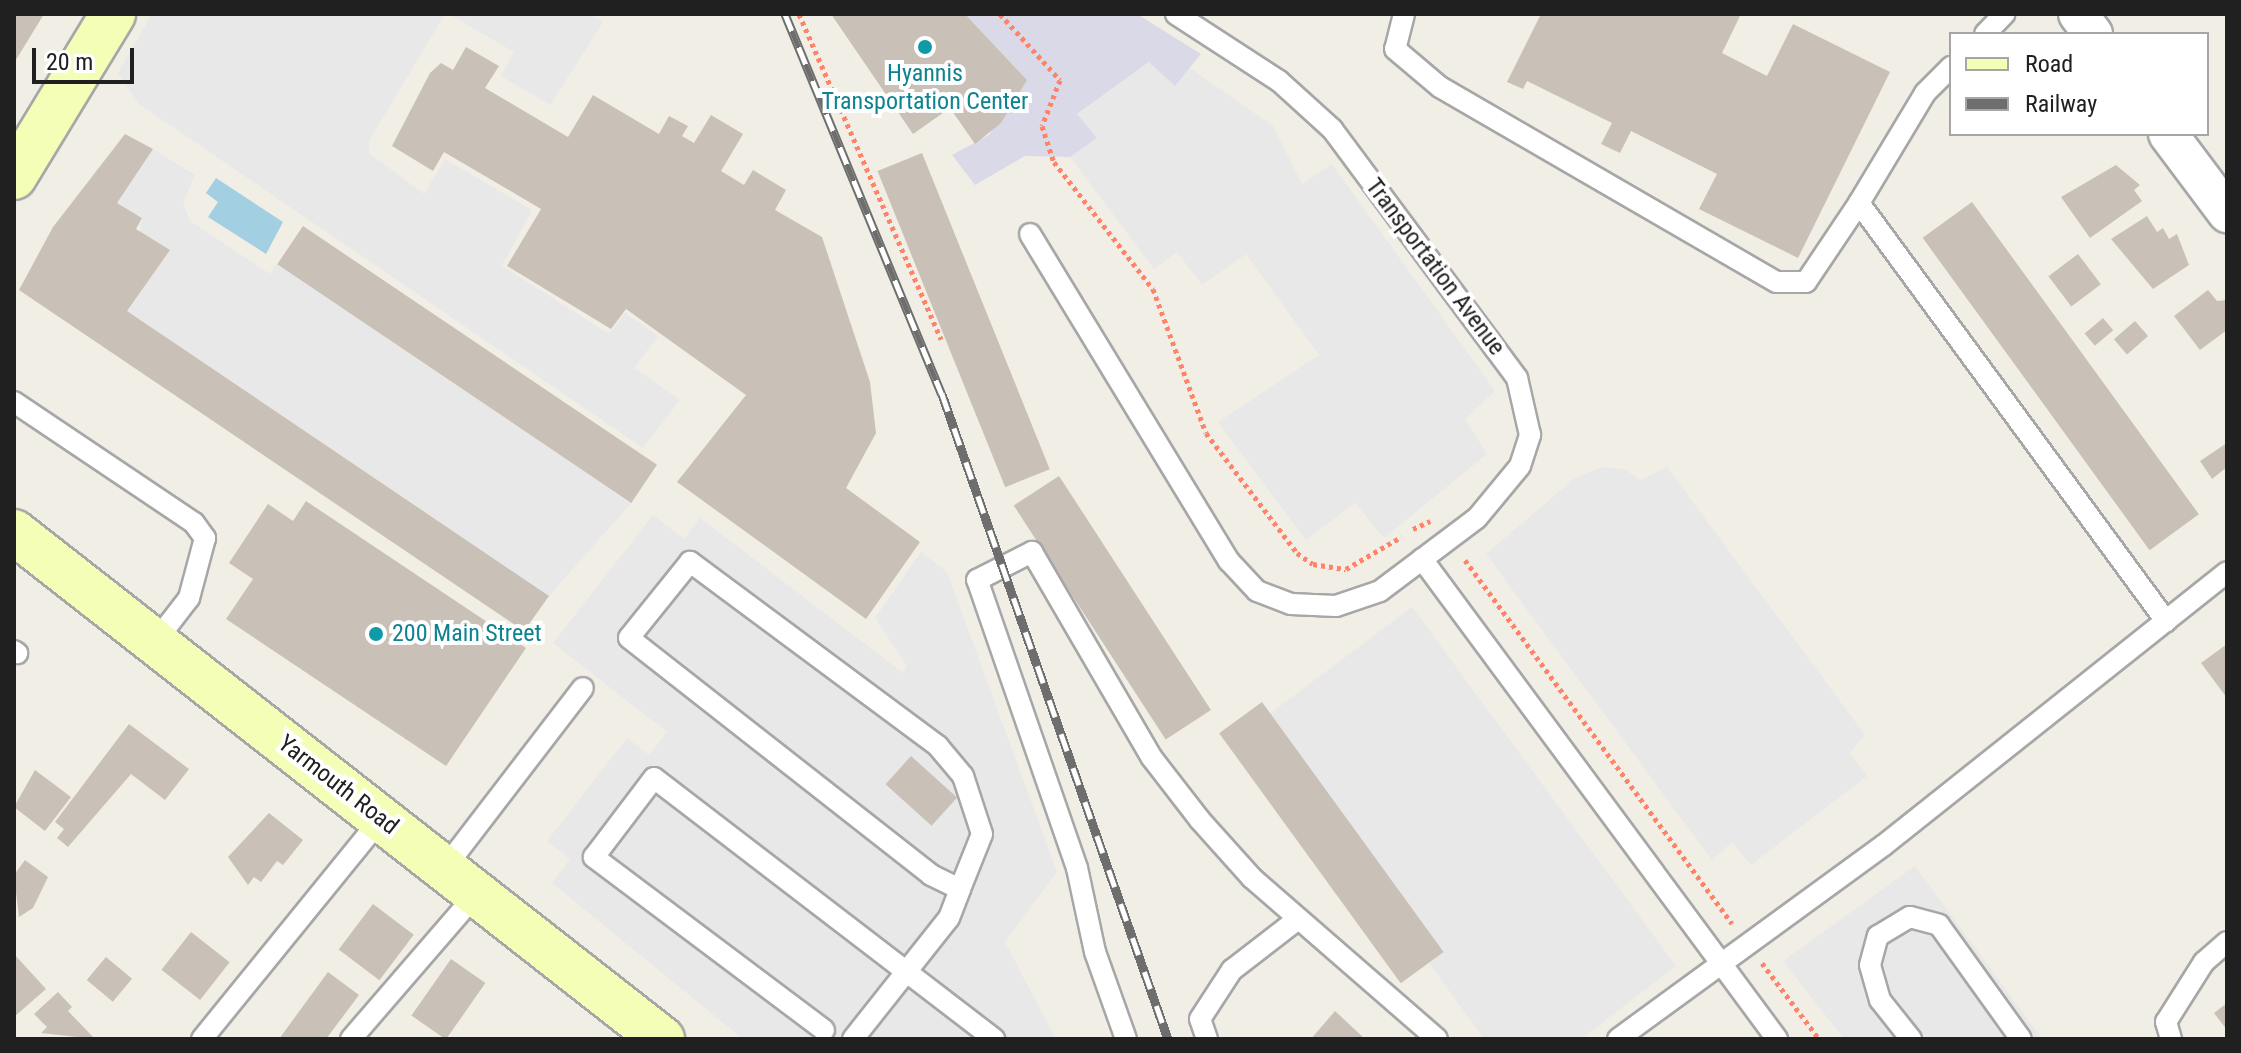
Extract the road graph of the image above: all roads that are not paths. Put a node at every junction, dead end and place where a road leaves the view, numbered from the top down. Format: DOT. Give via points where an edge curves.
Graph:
graph roads {
  1 [pos="113,14"];
  2 [pos="1176,14"];
  3 [pos="1404,14"];
  4 [pos="2004,14"];
  5 [pos="2078,14"];
  6 [pos="1987,32"];
  7 [pos="2092,32"];
  8 [pos="1949,69"];
  9 [pos="2169,136"];
  10 [pos="14,177"];
  11 [pos="1859,203"];
  12 [pos="2227,213"];
  13 [pos="1030,234"];
  14 [pos="14,402"];
  15 [pos="14,532"];
  16 [pos="1422,559"];
  17 [pos="2227,572"];
  18 [pos="2166,621"];
  19 [pos="155,642"];
  20 [pos="583,688"];
  21 [pos="381,819"];
  22 [pos="460,881"];
  23 [pos="960,889"];
  24 [pos="1298,919"];
  25 [pos="2227,942"];
  26 [pos="1721,963"];
  27 [pos="907,971"];
  28 [pos="824,1030"];
  29 [pos="1767,1036"];
  30 [pos="202,1039"];
  31 [pos="351,1039"];
  32 [pos="662,1039"];
  33 [pos="853,1039"];
  34 [pos="994,1039"];
  35 [pos="1126,1039"];
  36 [pos="1207,1039"];
  37 [pos="1437,1039"];
  38 [pos="1618,1039"];
  39 [pos="1911,1039"];
  40 [pos="2021,1039"];
  41 [pos="2171,1039"];
  1 -- 10 [label="main road"];
  2 -- 16 [label="lane, Transportation Avenue" via="1279,81 1332,129 1517,378 1530,435 1520,466 1477,518"];
  3 -- 11 [label="lane" via="1395,49 1440,87 1777,282 1806,282"];
  4 -- 6 [label="lane"];
  5 -- 7 [label="street"];
  8 -- 11 [label="lane" via="1925,93"];
  9 -- 12 [label="street"];
  11 -- 18 [label="lane"];
  13 -- 16 [label="lane, Transportation Avenue" via="1229,561 1257,591 1291,604 1336,606 1380,591"];
  14 -- 19 [label="lane" via="194,523 205,538 189,598"];
  15 -- 19 [label="main road, Yarmouth Road"];
  16 -- 26 [label="lane"];
  17 -- 18 [label="lane"];
  18 -- 26 [label="lane" via="1884,845"];
  19 -- 21 [label="main road, Yarmouth Road"];
  20 -- 22 [label="lane"];
  21 -- 22 [label="main road, Yarmouth Road"];
  21 -- 30 [label="lane"];
  22 -- 31 [label="lane"];
  22 -- 32 [label="main road, Yarmouth Road"];
  23 -- 23 [label="lane" via="931,875 629,638 690,562 938,746 963,776 982,834"];
  23 -- 27 [label="lane" via="949,918"];
  24 -- 35 [label="lane" via="1242,866 1152,758 1032,552 977,580 1077,868 1095,952"];
  24 -- 36 [label="lane" via="1232,970 1200,1019"];
  24 -- 37 [label="lane"];
  25 -- 41 [label="lane" via="2204,962 2166,1022"];
  26 -- 29 [label="lane"];
  26 -- 38 [label="lane"];
  27 -- 28 [label="lane" via="654,778 594,857"];
  27 -- 33 [label="lane"];
  27 -- 34 [label="lane"];
  39 -- 40 [label="lane" via="1880,1000 1870,965 1878,936 1910,917 1939,925"];
}
